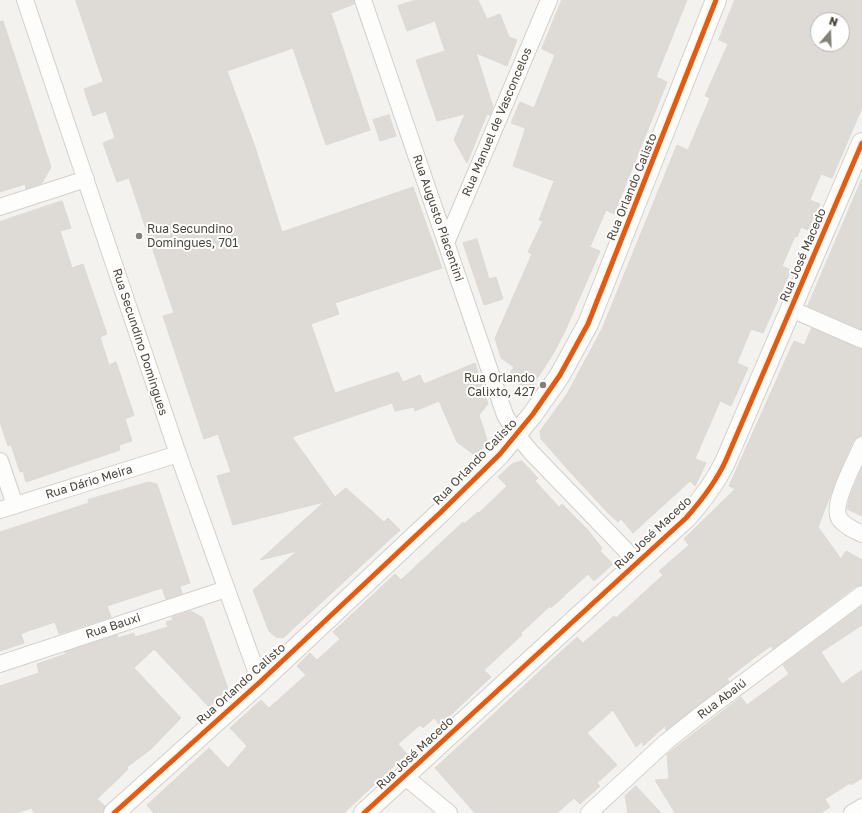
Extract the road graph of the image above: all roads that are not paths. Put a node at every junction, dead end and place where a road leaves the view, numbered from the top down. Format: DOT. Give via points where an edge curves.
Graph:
graph roads {
  1 [pos="25,0"];
  2 [pos="363,0"];
  3 [pos="549,0"];
  4 [pos="716,0"];
  5 [pos="862,143"];
  6 [pos="86,179"];
  7 [pos="0,207"];
  8 [pos="446,243"];
  9 [pos="791,309"];
  10 [pos="862,340"];
  11 [pos="517,435"];
  12 [pos="862,445"];
  13 [pos="178,454"];
  14 [pos="0,461"];
  15 [pos="7,507"];
  16 [pos="862,534"];
  17 [pos="637,562"];
  18 [pos="226,589"];
  19 [pos="862,594"];
  20 [pos="0,664"];
  21 [pos="260,682"];
  22 [pos="404,776"];
  23 [pos="862,807"];
  24 [pos="114,813"];
  25 [pos="364,813"];
  26 [pos="449,813"];
  27 [pos="589,813"];
  28 [pos="852,813"];
  1 -- 6 [label="street, Rua Secundino Domingues"];
  2 -- 8 [label="street, Rua Augusto Piacentini"];
  3 -- 8 [label="street, Rua Manuel de Vasconcelos"];
  4 -- 11 [label="street, Rua Orlando Calisto" via="588,324 560,375"];
  5 -- 9 [label="street, Rua José Macedo"];
  6 -- 7 [label="street"];
  6 -- 13 [label="street, Rua Secundino Domingues"];
  8 -- 11 [label="street, Rua Augusto Piacentini" via="505,415"];
  9 -- 10 [label="street"];
  9 -- 17 [label="street, Rua José Macedo" via="717,479 686,518"];
  11 -- 17 [label="street, Rua Augusto Piacentini"];
  11 -- 21 [label="street, Rua Orlando Calisto" via="441,512"];
  12 -- 16 [label="street" via="837,508 838,516 844,524"];
  13 -- 15 [label="street, Rua Dário Meira"];
  13 -- 18 [label="street, Rua Secundino Domingues"];
  14 -- 15 [label="street"];
  17 -- 22 [label="street, Rua José Macedo"];
  18 -- 20 [label="street, Rua Bauxi"];
  18 -- 21 [label="street, Rua Secundino Domingues"];
  19 -- 27 [label="street, Rua Abaiú" via="666,742"];
  21 -- 24 [label="street, Rua Orlando Calisto"];
  22 -- 25 [label="street, Rua José Macedo"];
  22 -- 26 [label="street"];
  23 -- 28 [label="street"];
}
